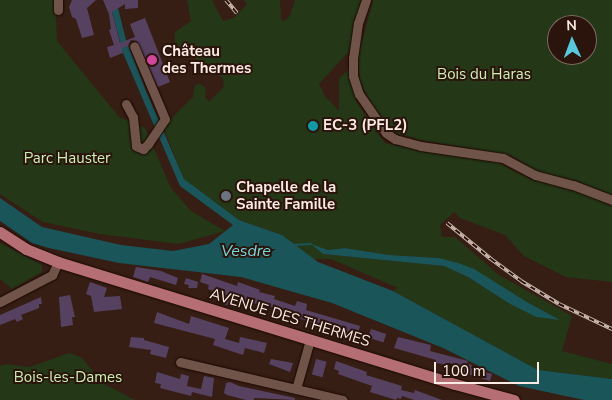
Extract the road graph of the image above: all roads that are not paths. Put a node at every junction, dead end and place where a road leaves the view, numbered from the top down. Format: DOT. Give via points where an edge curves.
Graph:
graph roads {
  1 [pos="58,0"];
  2 [pos="366,0"];
  3 [pos="58,10"];
  4 [pos="134,46"];
  5 [pos="126,104"];
  6 [pos="612,200"];
  7 [pos="0,232"];
  8 [pos="58,262"];
  9 [pos="0,302"];
  10 [pos="310,340"];
  11 [pos="180,362"];
  12 [pos="296,389"];
  13 [pos="343,400"];
  14 [pos="514,400"];
  1 -- 3 [label="street"];
  2 -- 6 [label="street" via="358,23 353,76 358,94 386,133 421,146 503,158 535,176 573,185"];
  4 -- 5 [label="street" via="165,120 143,149 136,146 133,118"];
  7 -- 8 [label="main road, AVENUE DES THERMES" via="26,249"];
  8 -- 9 [label="street" via="52,275"];
  8 -- 10 [label="main road, AVENUE DES THERMES"];
  10 -- 12 [label="street"];
  10 -- 14 [label="main road, AVENUE DES THERMES"];
  11 -- 12 [label="street"];
  12 -- 13 [label="street"];
}
